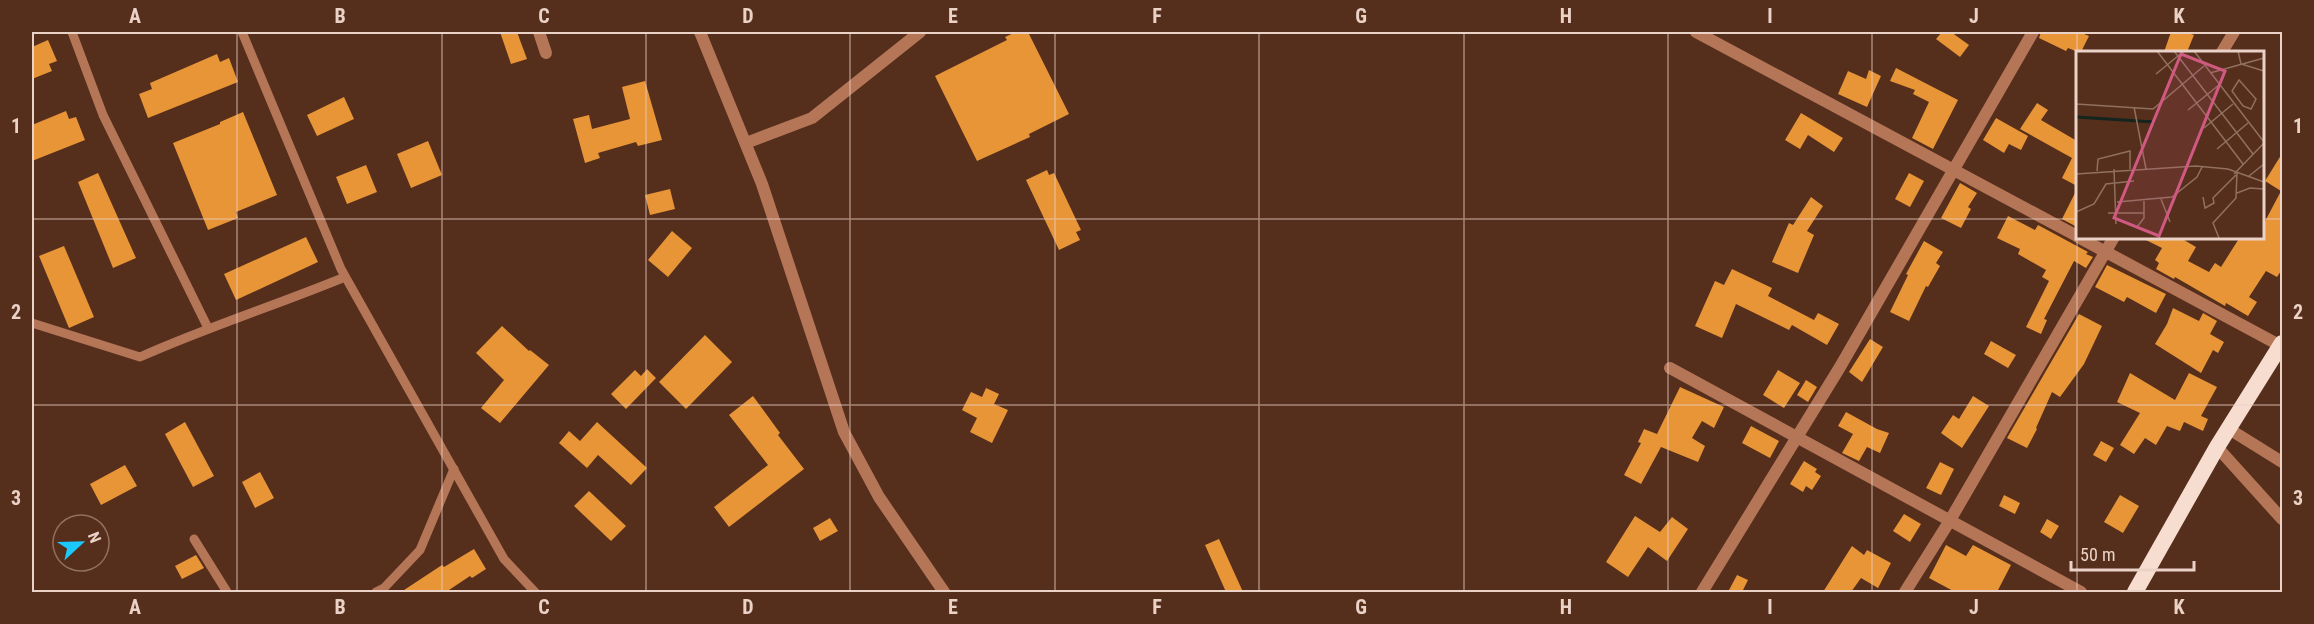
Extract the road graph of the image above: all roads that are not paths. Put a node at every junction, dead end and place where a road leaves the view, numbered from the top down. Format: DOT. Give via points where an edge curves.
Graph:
graph roads {
  1 [pos="72,32"];
  2 [pos="242,32"];
  3 [pos="539,32"];
  4 [pos="700,32"];
  5 [pos="920,32"];
  6 [pos="1696,32"];
  7 [pos="2033,32"];
  8 [pos="2234,32"];
  9 [pos="2223,51"];
  10 [pos="546,53"];
  11 [pos="746,143"];
  12 [pos="1953,170"];
  13 [pos="2076,236"];
  14 [pos="2080,238"];
  15 [pos="2113,238"];
  16 [pos="2106,252"];
  17 [pos="345,277"];
  18 [pos="32,322"];
  19 [pos="208,328"];
  20 [pos="2282,345"];
  21 [pos="1670,368"];
  22 [pos="2229,429"];
  23 [pos="1796,438"];
  24 [pos="2217,447"];
  25 [pos="2283,462"];
  26 [pos="454,469"];
  27 [pos="2283,519"];
  28 [pos="1949,522"];
  29 [pos="194,539"];
  30 [pos="227,592"];
  31 [pos="376,592"];
  32 [pos="535,592"];
  33 [pos="944,592"];
  34 [pos="1702,592"];
  35 [pos="1905,592"];
  36 [pos="2081,592"];
  37 [pos="2135,592"];
  1 -- 19 [label="lane" via="103,115"];
  2 -- 17 [label="lane"];
  3 -- 10 [label="street"];
  4 -- 11 [label="street"];
  5 -- 11 [label="street" via="812,118"];
  6 -- 12 [label="street"];
  7 -- 12 [label="street"];
  8 -- 9 [label="street"];
  11 -- 33 [label="street" via="844,432 879,497"];
  12 -- 13 [label="street"];
  12 -- 23 [label="street"];
  14 -- 16 [label="street"];
  15 -- 16 [label="street"];
  16 -- 20 [label="street"];
  16 -- 28 [label="street"];
  17 -- 19 [label="lane"];
  17 -- 26 [label="lane"];
  18 -- 19 [label="lane" via="140,357"];
  20 -- 22 [label="highway"];
  21 -- 23 [label="street"];
  22 -- 24 [label="highway"];
  22 -- 25 [label="street"];
  23 -- 28 [label="street"];
  23 -- 34 [label="street"];
  24 -- 27 [label="street"];
  24 -- 37 [label="highway"];
  26 -- 31 [label="lane" via="420,550"];
  26 -- 32 [label="lane" via="504,559"];
  28 -- 35 [label="street"];
  28 -- 36 [label="street"];
  29 -- 30 [label="lane"];
}
